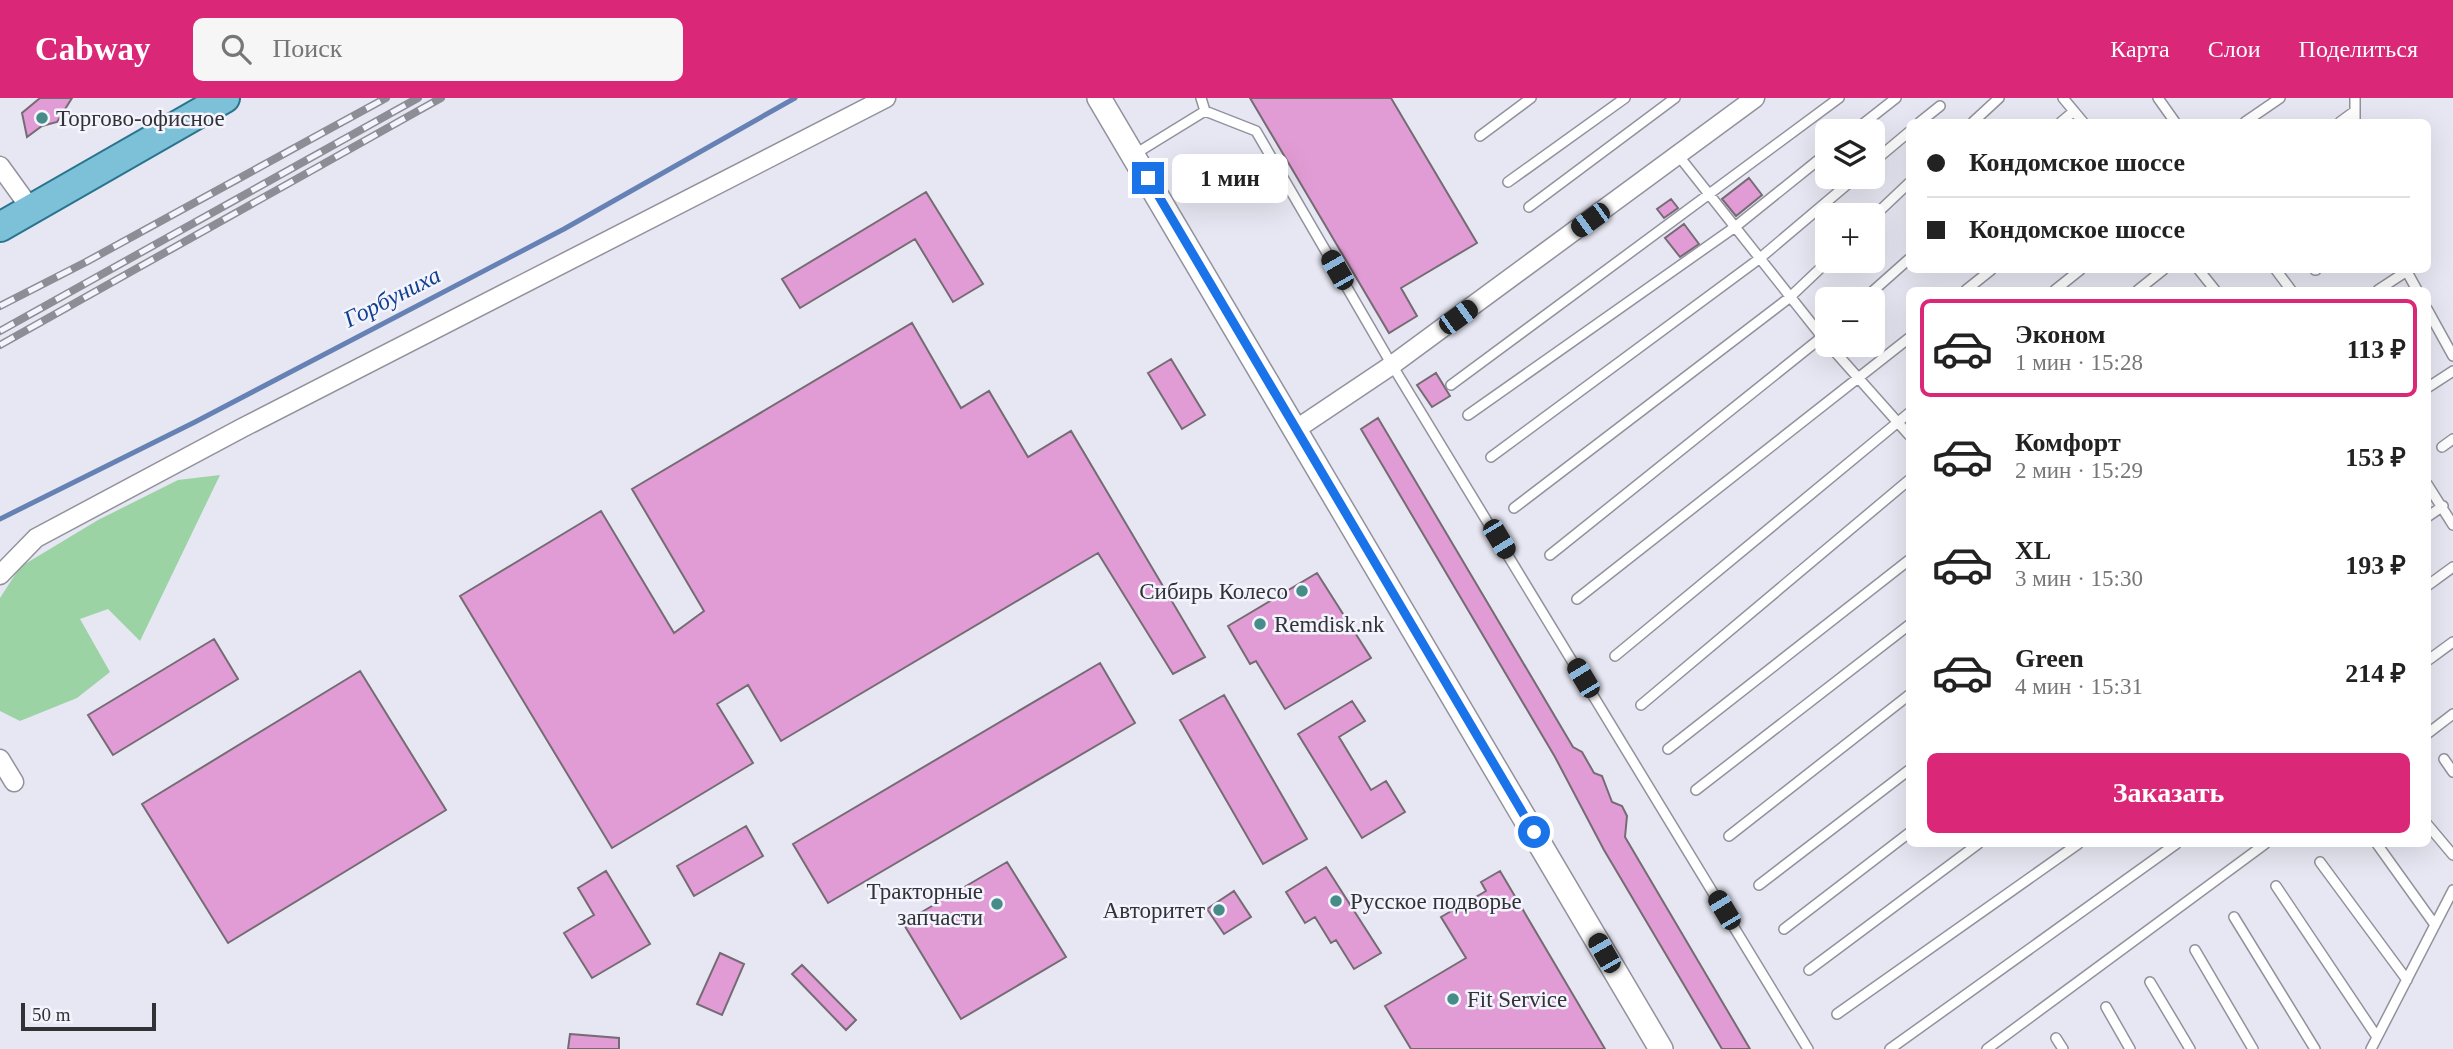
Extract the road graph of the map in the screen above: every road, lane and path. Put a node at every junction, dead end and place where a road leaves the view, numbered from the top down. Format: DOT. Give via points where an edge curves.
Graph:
graph roads {
  1 [pos="225,98"];
  2 [pos="886,98"];
  3 [pos="1100,98"];
  4 [pos="1201,98"];
  5 [pos="1531,98"];
  6 [pos="1625,98"];
  7 [pos="1675,98"];
  8 [pos="1755,98"];
  9 [pos="1839,98"];
  10 [pos="1896,98"];
  11 [pos="1999,98"];
  12 [pos="2063,98"];
  13 [pos="2158,98"];
  14 [pos="2280,98"];
  15 [pos="2355,98"];
  16 [pos="1940,106"];
  17 [pos="1205,111"];
  18 [pos="2355,111"];
  19 [pos="2073,112"];
  20 [pos="1869,119"];
  21 [pos="1924,119"];
  22 [pos="1976,119"];
  23 [pos="2065,119"];
  24 [pos="2080,119"];
  25 [pos="2173,119"];
  26 [pos="2249,119"];
  27 [pos="2344,119"];
  28 [pos="2356,119"];
  29 [pos="1906,135"];
  30 [pos="1480,136"];
  31 [pos="1885,152"];
  32 [pos="1135,154"];
  33 [pos="1678,155"];
  34 [pos="1815,163"];
  35 [pos="0,166"];
  36 [pos="1508,182"];
  37 [pos="1906,186"];
  38 [pos="1842,189"];
  39 [pos="1711,196"];
  40 [pos="1885,206"];
  41 [pos="1529,207"];
  42 [pos="31,209"];
  43 [pos="0,227"];
  44 [pos="1735,227"];
  45 [pos="1759,259"];
  46 [pos="1906,262"];
  47 [pos="1815,273"];
  48 [pos="1988,273"];
  49 [pos="2076,273"];
  50 [pos="2159,273"];
  51 [pos="2202,273"];
  52 [pos="2402,273"];
  53 [pos="1878,287"];
  54 [pos="1970,287"];
  55 [pos="2059,287"];
  56 [pos="2142,287"];
  57 [pos="2213,287"];
  58 [pos="2382,287"];
  59 [pos="1789,298"];
  60 [pos="2431,323"];
  61 [pos="1815,327"];
  62 [pos="1906,341"];
  63 [pos="1815,348"];
  64 [pos="2453,356"];
  65 [pos="1841,357"];
  66 [pos="1392,365"];
  67 [pos="2453,371"];
  68 [pos="1860,379"];
  69 [pos="1451,385"];
  70 [pos="2431,385"];
  71 [pos="1468,415"];
  72 [pos="1906,415"];
  73 [pos="1898,422"];
  74 [pos="1295,430"];
  75 [pos="1906,431"];
  76 [pos="2453,439"];
  77 [pos="2442,447"];
  78 [pos="1491,457"];
  79 [pos="1906,483"];
  80 [pos="2431,490"];
  81 [pos="2443,506"];
  82 [pos="1514,508"];
  83 [pos="2431,514"];
  84 [pos="2453,525"];
  85 [pos="1550,555"];
  86 [pos="1906,562"];
  87 [pos="2453,567"];
  88 [pos="0,575"];
  89 [pos="2431,583"];
  90 [pos="1577,599"];
  91 [pos="1906,627"];
  92 [pos="2453,642"];
  93 [pos="1615,656"];
  94 [pos="2431,658"];
  95 [pos="1906,697"];
  96 [pos="1641,705"];
  97 [pos="2453,714"];
  98 [pos="2431,731"];
  99 [pos="1668,749"];
  100 [pos="0,759"];
  101 [pos="2444,759"];
  102 [pos="1906,772"];
  103 [pos="2453,772"];
  104 [pos="14,782"];
  105 [pos="1696,790"];
  106 [pos="2431,829"];
  107 [pos="1906,835"];
  108 [pos="1729,836"];
  109 [pos="1974,847"];
  110 [pos="2074,847"];
  111 [pos="2172,847"];
  112 [pos="2261,847"];
  113 [pos="2379,847"];
  114 [pos="2453,855"];
  115 [pos="2320,862"];
  116 [pos="1759,885"];
  117 [pos="2276,886"];
  118 [pos="2453,890"];
  119 [pos="2234,917"];
  120 [pos="2435,925"];
  121 [pos="1784,929"];
  122 [pos="2195,950"];
  123 [pos="1809,970"];
  124 [pos="2407,980"];
  125 [pos="2150,982"];
  126 [pos="2106,1007"];
  127 [pos="1837,1014"];
  128 [pos="2377,1037"];
  129 [pos="2056,1038"];
  130 [pos="1661,1049"];
  131 [pos="1808,1049"];
  132 [pos="1890,1049"];
  133 [pos="1987,1049"];
  134 [pos="2063,1049"];
  135 [pos="2130,1049"];
  136 [pos="2190,1049"];
  137 [pos="2253,1049"];
  138 [pos="2315,1049"];
  139 [pos="2371,1049"];
  1 -- 42 [label="main road"];
  2 -- 88 [label="street" via="36,538"];
  3 -- 32 [label="street"];
  4 -- 17 [label="lane"];
  5 -- 30 [label="lane"];
  6 -- 36 [label="lane"];
  7 -- 41 [label="lane"];
  8 -- 33 [label="street"];
  9 -- 39 [label="lane"];
  10 -- 20 [label="lane"];
  11 -- 22 [label="lane"];
  12 -- 19 [label="lane"];
  13 -- 25 [label="lane"];
  14 -- 26 [label="lane"];
  15 -- 18 [label="lane"];
  16 -- 21 [label="lane"];
  17 -- 32 [label="lane"];
  17 -- 66 [label="lane" via="1256,131"];
  18 -- 27 [label="lane"];
  18 -- 28 [label="lane"];
  19 -- 23 [label="lane"];
  19 -- 24 [label="lane"];
  29 -- 31 [label="lane"];
  32 -- 74 [label="street"];
  33 -- 39 [label="lane"];
  33 -- 66 [label="street"];
  34 -- 44 [label="lane"];
  35 -- 42 [label="street"];
  37 -- 40 [label="lane"];
  38 -- 45 [label="lane"];
  39 -- 44 [label="lane"];
  39 -- 69 [label="lane"];
  42 -- 43 [label="main road"];
  44 -- 45 [label="lane"];
  44 -- 71 [label="lane"];
  45 -- 59 [label="lane"];
  45 -- 78 [label="lane"];
  46 -- 53 [label="lane"];
  47 -- 59 [label="lane"];
  48 -- 54 [label="lane"];
  49 -- 55 [label="lane"];
  50 -- 56 [label="lane"];
  51 -- 57 [label="lane"];
  52 -- 58 [label="lane"];
  59 -- 61 [label="lane"];
  59 -- 82 [label="lane"];
  60 -- 64 [label="lane"];
  62 -- 68 [label="lane"];
  63 -- 85 [label="lane"];
  65 -- 68 [label="lane"];
  66 -- 74 [label="street"];
  66 -- 131 [label="lane"];
  67 -- 70 [label="lane"];
  68 -- 73 [label="lane"];
  68 -- 90 [label="lane"];
  72 -- 73 [label="lane"];
  73 -- 75 [label="lane"];
  73 -- 93 [label="lane"];
  74 -- 130 [label="street"];
  76 -- 77 [label="lane"];
  79 -- 96 [label="lane"];
  80 -- 81 [label="lane"];
  81 -- 83 [label="lane"];
  81 -- 84 [label="lane"];
  86 -- 99 [label="lane"];
  87 -- 89 [label="lane"];
  91 -- 105 [label="lane"];
  92 -- 94 [label="lane"];
  95 -- 108 [label="lane"];
  97 -- 98 [label="lane"];
  100 -- 104 [label="street"];
  101 -- 103 [label="lane"];
  102 -- 116 [label="lane"];
  106 -- 114 [label="lane"];
  107 -- 121 [label="lane"];
  109 -- 123 [label="lane"];
  110 -- 127 [label="lane"];
  111 -- 132 [label="lane"];
  112 -- 133 [label="lane"];
  113 -- 120 [label="lane"];
  115 -- 124 [label="lane"];
  117 -- 128 [label="lane"];
  118 -- 120 [label="lane"];
  119 -- 138 [label="lane"];
  120 -- 124 [label="lane"];
  122 -- 137 [label="lane"];
  124 -- 128 [label="lane"];
  125 -- 136 [label="lane"];
  126 -- 135 [label="lane"];
  128 -- 139 [label="lane"];
  129 -- 134 [label="lane"];
}
